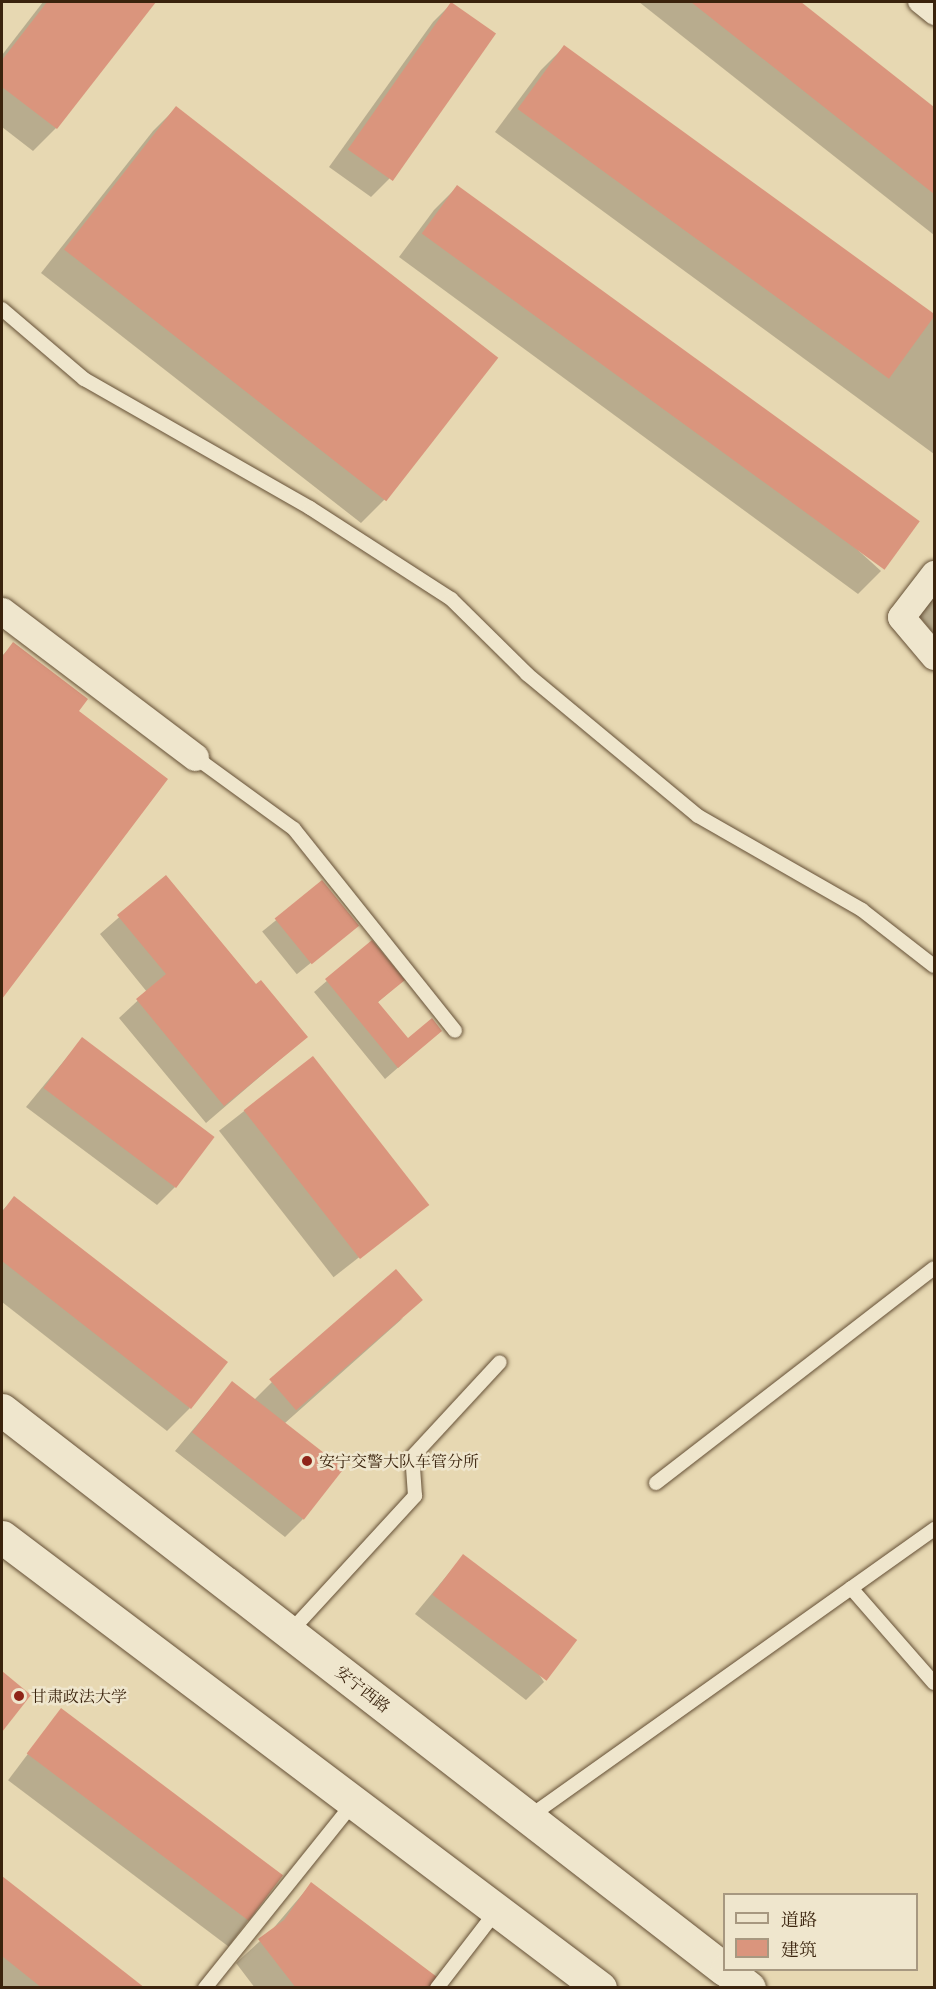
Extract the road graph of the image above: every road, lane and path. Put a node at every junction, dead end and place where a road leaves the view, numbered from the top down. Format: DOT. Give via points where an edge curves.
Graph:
graph roads {
  1 [pos="918,2"];
  2 [pos="934,15"];
  3 [pos="2,309"];
  4 [pos="934,574"];
  5 [pos="2,611"];
  6 [pos="934,656"];
  7 [pos="195,757"];
  8 [pos="934,966"];
  9 [pos="455,1031"];
  10 [pos="934,1268"];
  11 [pos="500,1362"];
  12 [pos="2,1410"];
  13 [pos="656,1484"];
  14 [pos="934,1529"];
  15 [pos="2,1537"];
  16 [pos="851,1588"];
  17 [pos="290,1632"];
  18 [pos="934,1683"];
  19 [pos="353,1803"];
  20 [pos="529,1817"];
  21 [pos="497,1910"];
  22 [pos="723,1967"];
  23 [pos="728,1971"];
  24 [pos="206,1988"];
  25 [pos="437,1988"];
  26 [pos="600,1988"];
  27 [pos="749,1988"];
  1 -- 2 [label="street"];
  3 -- 8 [label="lane" via="84,379 310,508 451,598 527,674 698,816 862,910"];
  4 -- 6 [label="street" via="901,617"];
  5 -- 7 [label="street"];
  7 -- 9 [label="lane" via="294,829"];
  10 -- 13 [label="lane"];
  11 -- 17 [label="lane" via="412,1457 415,1496"];
  12 -- 17 [label="main road, 安宁西路"];
  14 -- 16 [label="lane"];
  15 -- 19 [label="main road"];
  16 -- 18 [label="lane"];
  16 -- 20 [label="lane"];
  17 -- 20 [label="main road, 安宁西路"];
  19 -- 21 [label="main road"];
  19 -- 24 [label="lane"];
  20 -- 22 [label="main road, 安宁西路"];
  21 -- 25 [label="lane"];
  21 -- 26 [label="main road"];
  23 -- 27 [label="main road, 安宁西路"];
}
